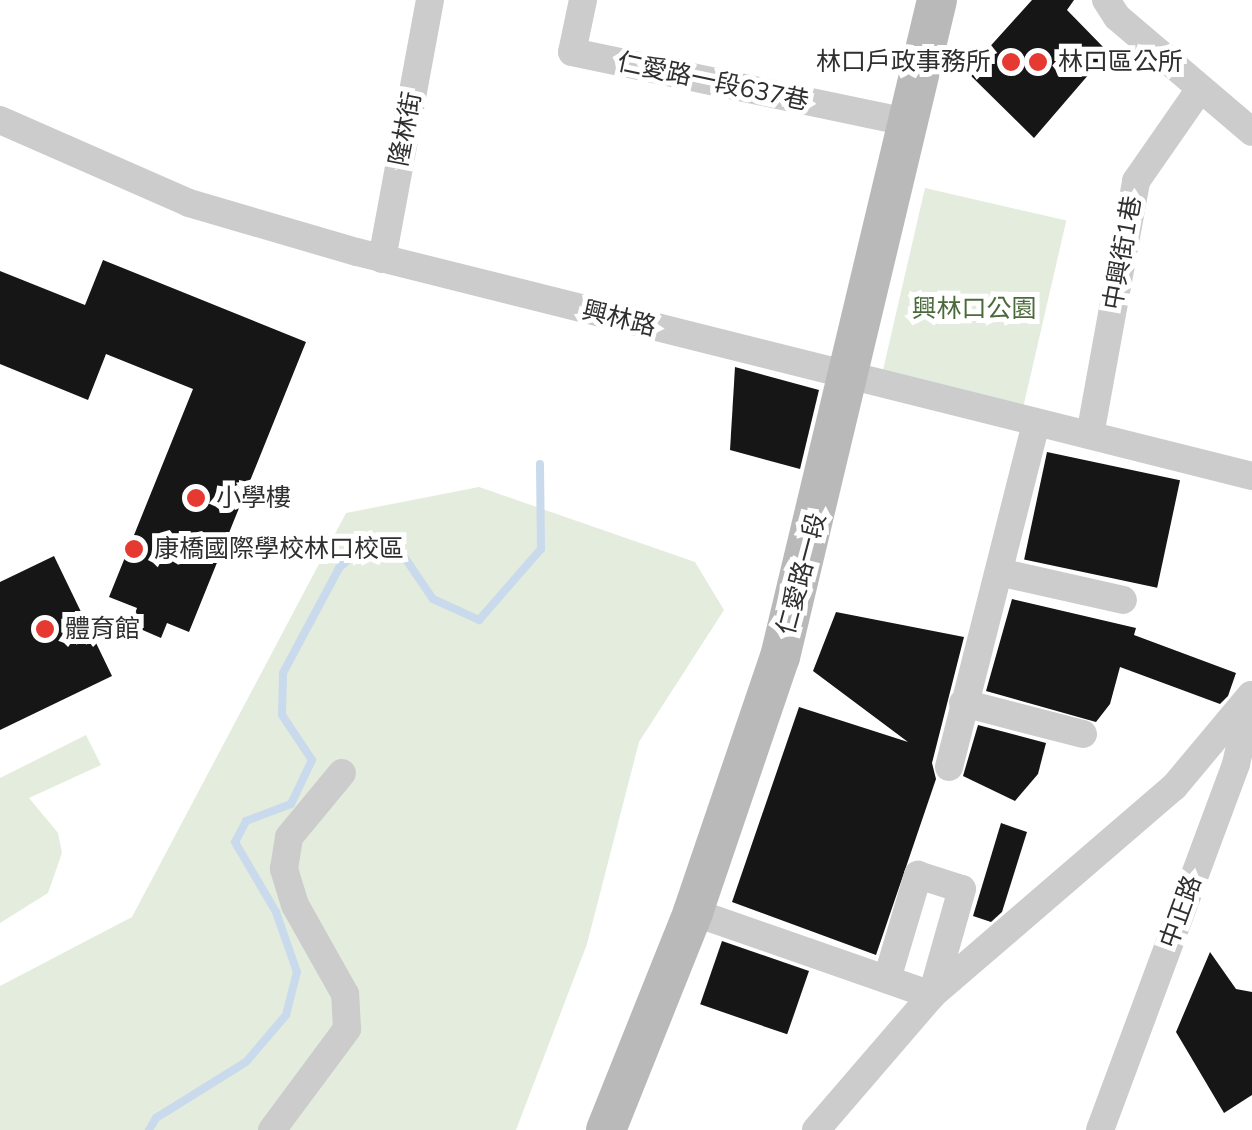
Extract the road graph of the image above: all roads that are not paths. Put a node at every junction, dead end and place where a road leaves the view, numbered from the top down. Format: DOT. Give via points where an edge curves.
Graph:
graph roads {
  1 [pos="430,0"];
  2 [pos="582,0"];
  3 [pos="937,0"];
  4 [pos="1106,0"];
  5 [pos="1200,90"];
  6 [pos="0,120"];
  7 [pos="907,122"];
  8 [pos="1252,132"];
  9 [pos="382,258"];
  10 [pos="850,378"];
  11 [pos="1036,424"];
  12 [pos="1090,436"];
  13 [pos="1252,476"];
  14 [pos="999,572"];
  15 [pos="1123,600"];
  16 [pos="1252,693"];
  17 [pos="963,703"];
  18 [pos="1083,734"];
  19 [pos="949,766"];
  20 [pos="342,773"];
  21 [pos="694,912"];
  22 [pos="887,979"];
  23 [pos="932,995"];
  24 [pos="272,1130"];
  25 [pos="606,1130"];
  26 [pos="816,1130"];
  27 [pos="1100,1130"];
  1 -- 9 [label="street, 隆林街"];
  2 -- 7 [label="street, 仁愛路一段637巷" via="572,52"];
  3 -- 7 [label="main road, 仁愛路一段"];
  4 -- 5 [label="street"];
  5 -- 8 [label="street"];
  5 -- 12 [label="street, 中興街1巷" via="1136,181"];
  6 -- 9 [label="street, 興林路" via="189,202"];
  7 -- 10 [label="main road, 仁愛路一段"];
  9 -- 10 [label="street, 興林路"];
  10 -- 11 [label="street, 興林路"];
  10 -- 21 [label="main road, 仁愛路一段" via="780,657"];
  11 -- 12 [label="street, 興林路"];
  11 -- 14 [label="street"];
  12 -- 13 [label="street, 興林路"];
  14 -- 15 [label="street"];
  14 -- 17 [label="street"];
  16 -- 23 [label="street" via="1174,786"];
  16 -- 27 [label="street, 中正路" via="1236,764"];
  17 -- 18 [label="street"];
  17 -- 19 [label="street"];
  20 -- 24 [label="street" via="290,838 284,869 295,905 345,994 346,1029"];
  21 -- 22 [label="street"];
  21 -- 25 [label="main road, 仁愛路一段"];
  22 -- 23 [label="street"];
  22 -- 23 [label="street" via="918,875 962,889"];
  23 -- 26 [label="street"];
}
